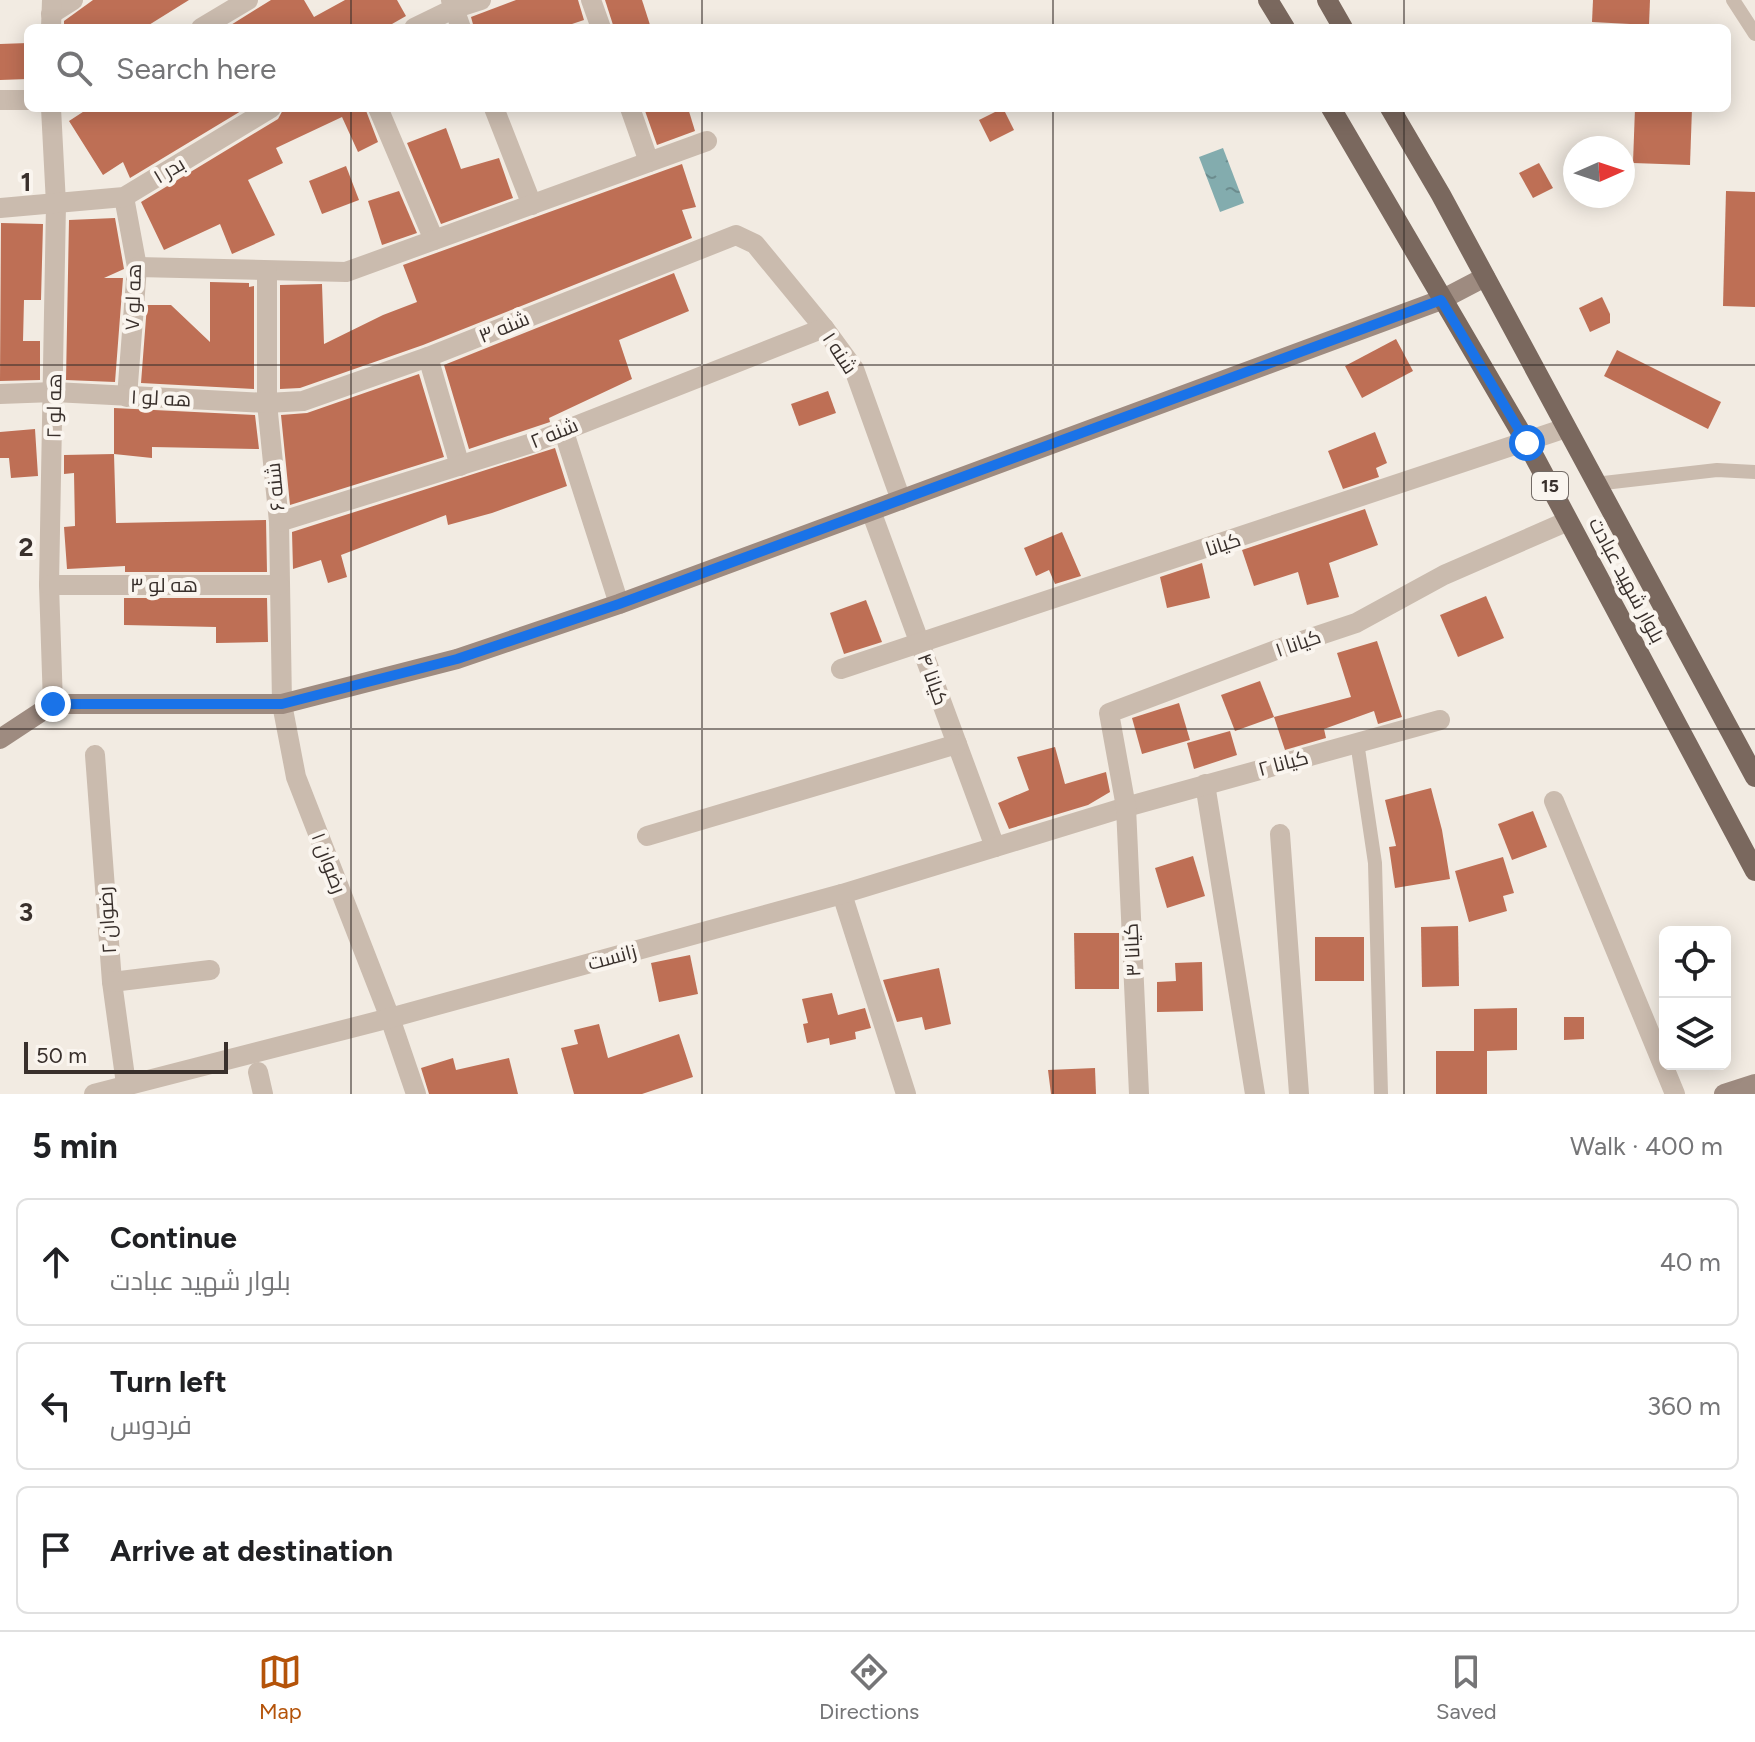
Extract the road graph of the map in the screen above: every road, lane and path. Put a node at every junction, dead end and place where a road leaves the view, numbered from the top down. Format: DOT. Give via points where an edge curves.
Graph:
graph roads {
  1 [pos="73,0"];
  2 [pos="248,0"];
  3 [pos="481,0"];
  4 [pos="591,0"];
  5 [pos="1268,0"];
  6 [pos="1327,0"];
  7 [pos="1733,0"];
  8 [pos="455,12"];
  9 [pos="51,14"];
  10 [pos="208,24"];
  11 [pos="424,24"];
  12 [pos="600,24"];
  13 [pos="1283,24"];
  14 [pos="1341,24"];
  15 [pos="1755,34"];
  16 [pos="0,100"];
  17 [pos="24,100"];
  18 [pos="51,112"];
  19 [pos="264,112"];
  20 [pos="380,112"];
  21 [pos="496,112"];
  22 [pos="631,112"];
  23 [pos="1333,112"];
  24 [pos="1392,112"];
  25 [pos="707,141"];
  26 [pos="649,162"];
  27 [pos="124,197"];
  28 [pos="56,204"];
  29 [pos="532,205"];
  30 [pos="0,208"];
  31 [pos="736,235"];
  32 [pos="434,240"];
  33 [pos="137,267"];
  34 [pos="267,271"];
  35 [pos="1485,277"];
  36 [pos="1441,300"];
  37 [pos="824,328"];
  38 [pos="428,357"];
  39 [pos="54,392"];
  40 [pos="0,394"];
  41 [pos="127,397"];
  42 [pos="267,403"];
  43 [pos="1566,428"];
  44 [pos="563,429"];
  45 [pos="1527,443"];
  46 [pos="460,466"];
  47 [pos="1755,472"];
  48 [pos="1595,484"];
  49 [pos="901,500"];
  50 [pos="871,511"];
  51 [pos="1568,521"];
  52 [pos="279,522"];
  53 [pos="49,585"];
  54 [pos="279,585"];
  55 [pos="619,604"];
  56 [pos="920,644"];
  57 [pos="841,669"];
  58 [pos="53,704"];
  59 [pos="282,704"];
  60 [pos="1440,720"];
  61 [pos="0,739"];
  62 [pos="1357,742"];
  63 [pos="957,744"];
  64 [pos="95,755"];
  65 [pos="1755,777"];
  66 [pos="1205,784"];
  67 [pos="1554,801"];
  68 [pos="1126,807"];
  69 [pos="1280,834"];
  70 [pos="647,836"];
  71 [pos="995,847"];
  72 [pos="1755,871"];
  73 [pos="842,894"];
  74 [pos="210,970"];
  75 [pos="112,982"];
  76 [pos="390,1018"];
  77 [pos="258,1072"];
  78 [pos="126,1084"];
  79 [pos="1755,1084"];
  80 [pos="102,1093"];
  81 [pos="263,1094"];
  82 [pos="416,1094"];
  83 [pos="906,1094"];
  84 [pos="1139,1094"];
  85 [pos="1255,1094"];
  86 [pos="1299,1094"];
  87 [pos="1381,1094"];
  88 [pos="1675,1094"];
  89 [pos="1724,1094"];
  1 -- 9 [label="street"];
  2 -- 10 [label="street"];
  3 -- 8 [label="street"];
  4 -- 12 [label="street"];
  5 -- 13 [label="main road"];
  6 -- 14 [label="main road"];
  7 -- 15 [label="lane"];
  8 -- 11 [label="street"];
  16 -- 17 [label="street"];
  18 -- 28 [label="street, هه لو ۲"];
  19 -- 27 [label="street, بدر ۱"];
  20 -- 32 [label="street"];
  21 -- 29 [label="street"];
  22 -- 26 [label="street"];
  23 -- 36 [label="main road, بلوار شهید عبادت / 15"];
  24 -- 35 [label="main road, بلوار شهید عبادت / 15"];
  25 -- 26 [label="street"];
  26 -- 29 [label="street"];
  27 -- 28 [label="street, بدر ۱"];
  27 -- 33 [label="street, هه لو ۷"];
  28 -- 30 [label="street, بدر ۱"];
  28 -- 39 [label="street, هه لو ۲"];
  29 -- 32 [label="street"];
  31 -- 37 [label="street, شنه ۱" via="755,244"];
  31 -- 38 [label="street, شنه ۳"];
  32 -- 34 [label="street" via="346,272"];
  33 -- 34 [label="street"];
  33 -- 41 [label="street, هه لو ۷"];
  34 -- 42 [label="street, شنه ۶"];
  35 -- 36 [label="street"];
  35 -- 43 [label="main road, بلوار شهید عبادت / 15"];
  36 -- 45 [label="main road, بلوار شهید عبادت / 15"];
  36 -- 49 [label="street"];
  37 -- 44 [label="street, شنه ۲"];
  37 -- 49 [label="street, شنه ۱" via="854,369"];
  38 -- 42 [label="street, شنه ۳" via="303,401"];
  38 -- 46 [label="street"];
  39 -- 40 [label="street, هه لو ۱"];
  39 -- 41 [label="street, هه لو ۱"];
  39 -- 53 [label="street, هه لو ۲"];
  41 -- 42 [label="street, هه لو ۱"];
  42 -- 52 [label="street, شنه ۶"];
  43 -- 45 [label="street, کیانا"];
  43 -- 48 [label="main road, بلوار شهید عبادت / 15"];
  44 -- 46 [label="street, شنه ۲"];
  44 -- 55 [label="street"];
  45 -- 51 [label="main road, بلوار شهید عبادت / 15"];
  45 -- 56 [label="street, کیانا"];
  46 -- 52 [label="street, شنه ۲"];
  47 -- 48 [label="lane" via="1717,470"];
  48 -- 65 [label="main road, بلوار شهید عبادت / 15"];
  49 -- 50 [label="street"];
  50 -- 55 [label="street"];
  50 -- 56 [label="street, کیانا ۴"];
  51 -- 68 [label="street, کیانا ۱" via="1444,575 1356,623 1109,713"];
  51 -- 72 [label="main road, بلوار شهید عبادت / 15"];
  52 -- 54 [label="street, شنه ۶"];
  53 -- 54 [label="street, هه لو ۳"];
  53 -- 58 [label="street, هه لو ۲"];
  54 -- 59 [label="street, شنه ۶"];
  55 -- 59 [label="street" via="457,659"];
  56 -- 57 [label="street, کیانا"];
  56 -- 63 [label="street, کیانا ۴"];
  58 -- 59 [label="street"];
  58 -- 61 [label="street"];
  59 -- 76 [label="street, رضوان ۱" via="296,777"];
  60 -- 62 [label="street, کیانا ۲"];
  62 -- 66 [label="street, کیانا ۲"];
  62 -- 87 [label="lane" via="1375,863"];
  63 -- 70 [label="street"];
  63 -- 71 [label="street, کیانا ۴"];
  64 -- 75 [label="street, رضوان ۲"];
  66 -- 68 [label="street, کیانا ۲"];
  66 -- 85 [label="street"];
  67 -- 88 [label="street"];
  68 -- 71 [label="street, زانست"];
  68 -- 84 [label="street, کیانا ۳"];
  69 -- 86 [label="street"];
  71 -- 73 [label="street, زانست"];
  73 -- 76 [label="street, زانست"];
  73 -- 83 [label="street"];
  74 -- 75 [label="street"];
  75 -- 78 [label="street, رضوان ۲"];
  76 -- 78 [label="street, زانست"];
  76 -- 82 [label="street, رضوان ۱"];
  77 -- 81 [label="street"];
  78 -- 80 [label="street, زانست"];
  79 -- 89 [label="street"];
}
